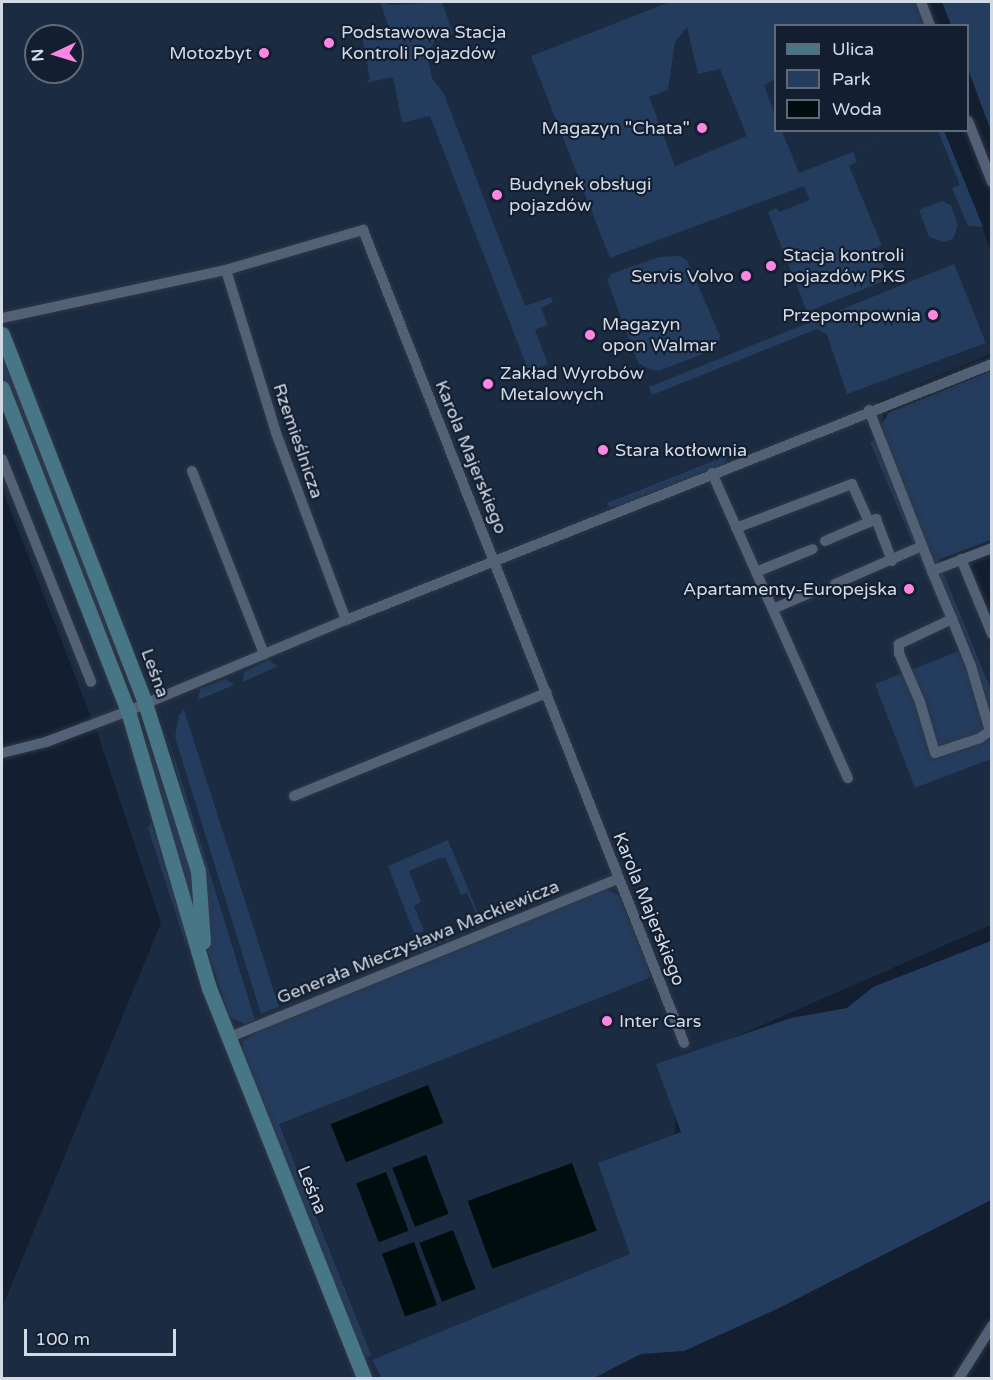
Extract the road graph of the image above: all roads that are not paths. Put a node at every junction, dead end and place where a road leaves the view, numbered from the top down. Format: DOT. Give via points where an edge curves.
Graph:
graph roads {
  1 [pos="921,2"];
  2 [pos="929,24"];
  3 [pos="969,124"];
  4 [pos="992,182"];
  5 [pos="226,270"];
  6 [pos="2,318"];
  7 [pos="2,334"];
  8 [pos="992,364"];
  9 [pos="2,388"];
  10 [pos="869,410"];
  11 [pos="2,459"];
  12 [pos="192,471"];
  13 [pos="712,473"];
  14 [pos="869,522"];
  15 [pos="736,528"];
  16 [pos="825,541"];
  17 [pos="922,546"];
  18 [pos="992,548"];
  19 [pos="813,549"];
  20 [pos="961,559"];
  21 [pos="495,561"];
  22 [pos="892,561"];
  23 [pos="932,571"];
  24 [pos="756,572"];
  25 [pos="835,584"];
  26 [pos="817,590"];
  27 [pos="773,609"];
  28 [pos="952,619"];
  29 [pos="346,620"];
  30 [pos="992,634"];
  31 [pos="264,654"];
  32 [pos="90,682"];
  33 [pos="547,693"];
  34 [pos="146,703"];
  35 [pos="128,711"];
  36 [pos="991,734"];
  37 [pos="2,753"];
  38 [pos="848,778"];
  39 [pos="294,796"];
  40 [pos="618,879"];
  41 [pos="230,1037"];
  42 [pos="684,1043"];
  43 [pos="992,1326"];
  44 [pos="357,1358"];
  45 [pos="364,1378"];
  46 [pos="369,1378"];
  47 [pos="959,1378"];
  1 -- 2 [label="street"];
  3 -- 4 [label="street"];
  5 -- 6 [label="street, Karola Majerskiego"];
  5 -- 21 [label="street, Karola Majerskiego" via="363,230"];
  5 -- 29 [label="street, Rzemieślnicza" via="276,433"];
  7 -- 34 [label="main road, Leśna"];
  8 -- 10 [label="street"];
  9 -- 35 [label="main road, Leśna"];
  10 -- 13 [label="street"];
  10 -- 17 [label="street"];
  11 -- 32 [label="street"];
  12 -- 31 [label="street"];
  13 -- 15 [label="street"];
  13 -- 21 [label="street"];
  14 -- 15 [label="street" via="852,484"];
  14 -- 16 [label="street"];
  14 -- 22 [label="street" via="876,519"];
  15 -- 24 [label="street"];
  17 -- 22 [label="street"];
  17 -- 23 [label="street"];
  18 -- 20 [label="street"];
  19 -- 24 [label="street"];
  20 -- 23 [label="street"];
  20 -- 30 [label="street"];
  21 -- 29 [label="street"];
  21 -- 33 [label="street, Karola Majerskiego"];
  22 -- 25 [label="street"];
  23 -- 28 [label="street"];
  24 -- 27 [label="street"];
  26 -- 27 [label="street"];
  27 -- 38 [label="street"];
  28 -- 36 [label="street" via="990,718"];
  28 -- 36 [label="street" via="902,640 899,653 920,702 935,753"];
  29 -- 31 [label="street"];
  31 -- 34 [label="street"];
  33 -- 39 [label="street"];
  33 -- 40 [label="street, Karola Majerskiego"];
  34 -- 35 [label="street"];
  34 -- 41 [label="main road, Leśna" via="198,871 204,949"];
  35 -- 37 [label="street" via="46,742"];
  35 -- 41 [label="main road, Leśna" via="209,988"];
  40 -- 41 [label="street, Generała Mieczysława Mackiewicza"];
  40 -- 42 [label="street, Karola Majerskiego"];
  41 -- 44 [label="main road, Leśna"];
  43 -- 47 [label="street"];
  44 -- 45 [label="main road, Leśna"];
  44 -- 46 [label="main road, Leśna"];
}
